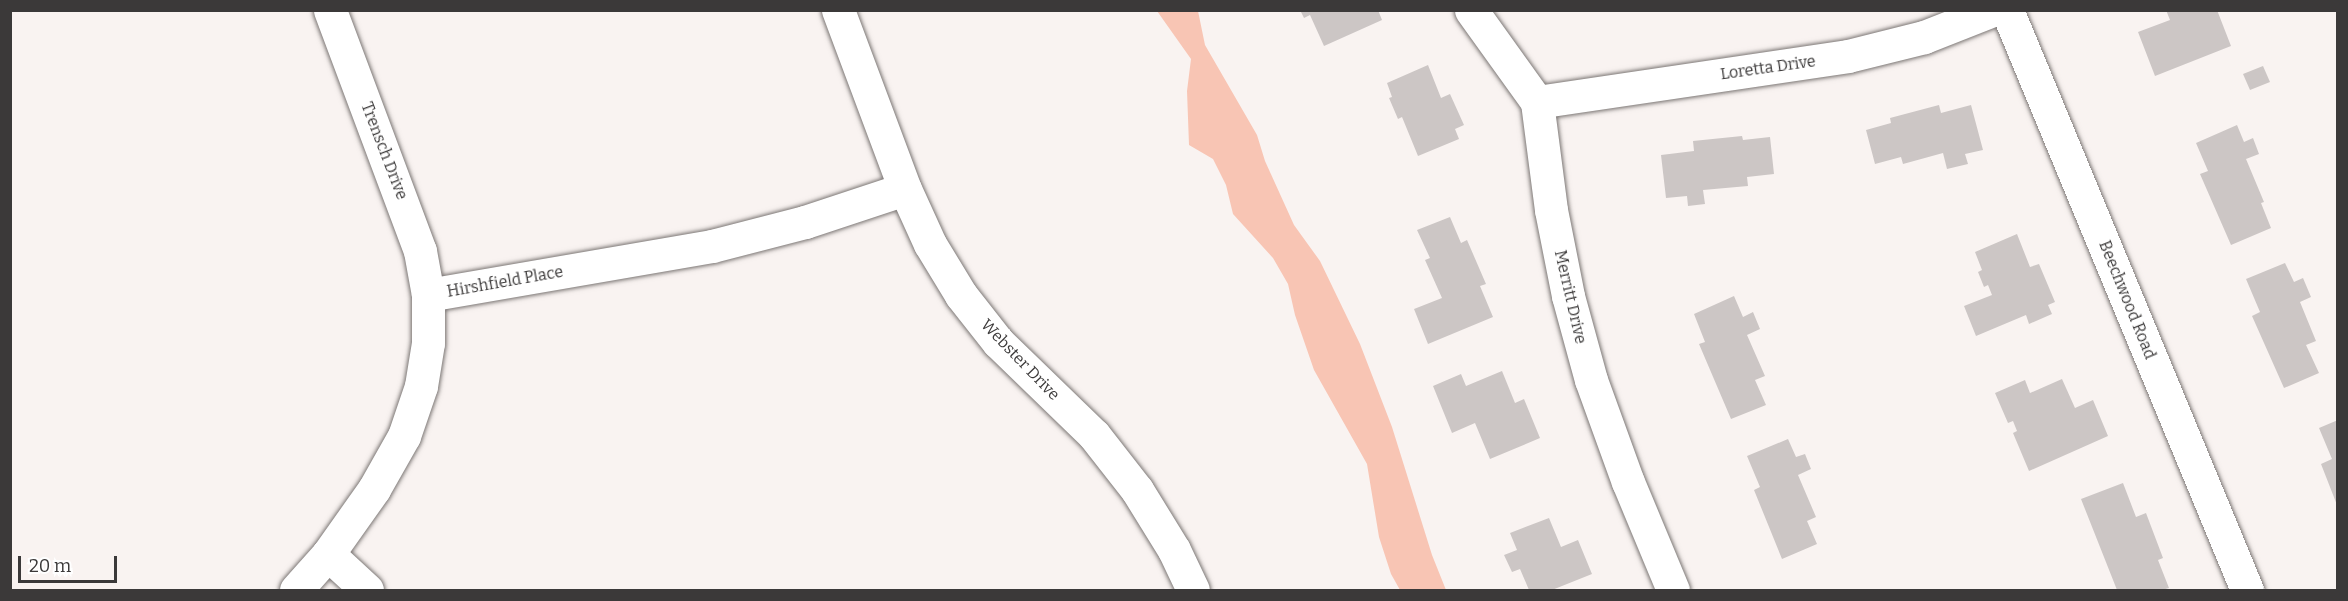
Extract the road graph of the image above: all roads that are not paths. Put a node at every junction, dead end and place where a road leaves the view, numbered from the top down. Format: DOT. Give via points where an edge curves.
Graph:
graph roads {
  1 [pos="330,10"];
  2 [pos="838,10"];
  3 [pos="1471,10"];
  4 [pos="1992,10"];
  5 [pos="2007,10"];
  6 [pos="1538,102"];
  7 [pos="905,189"];
  8 [pos="428,295"];
  9 [pos="328,554"];
  10 [pos="296,591"];
  11 [pos="367,591"];
  12 [pos="1193,591"];
  13 [pos="1673,591"];
  14 [pos="2247,591"];
  1 -- 8 [label="street, Trensch Drive" via="414,230"];
  2 -- 7 [label="street, Webster Drive"];
  3 -- 6 [label="street, Merritt Drive"];
  4 -- 6 [label="street, Loretta Drive" via="1924,37 1848,56"];
  5 -- 14 [label="street, Beechwood Road"];
  6 -- 13 [label="street, Merritt Drive" via="1551,210 1582,348 1628,483"];
  7 -- 8 [label="street, Hirshfield Place" via="805,222 712,246"];
  7 -- 12 [label="street, Webster Drive" via="930,244 961,295 998,342 1094,435 1137,490 1174,550"];
  8 -- 9 [label="street, Hirshfield Place" via="428,343 422,386 404,436 374,489"];
  9 -- 10 [label="street, Hirshfield Place"];
  9 -- 11 [label="street"];
}
